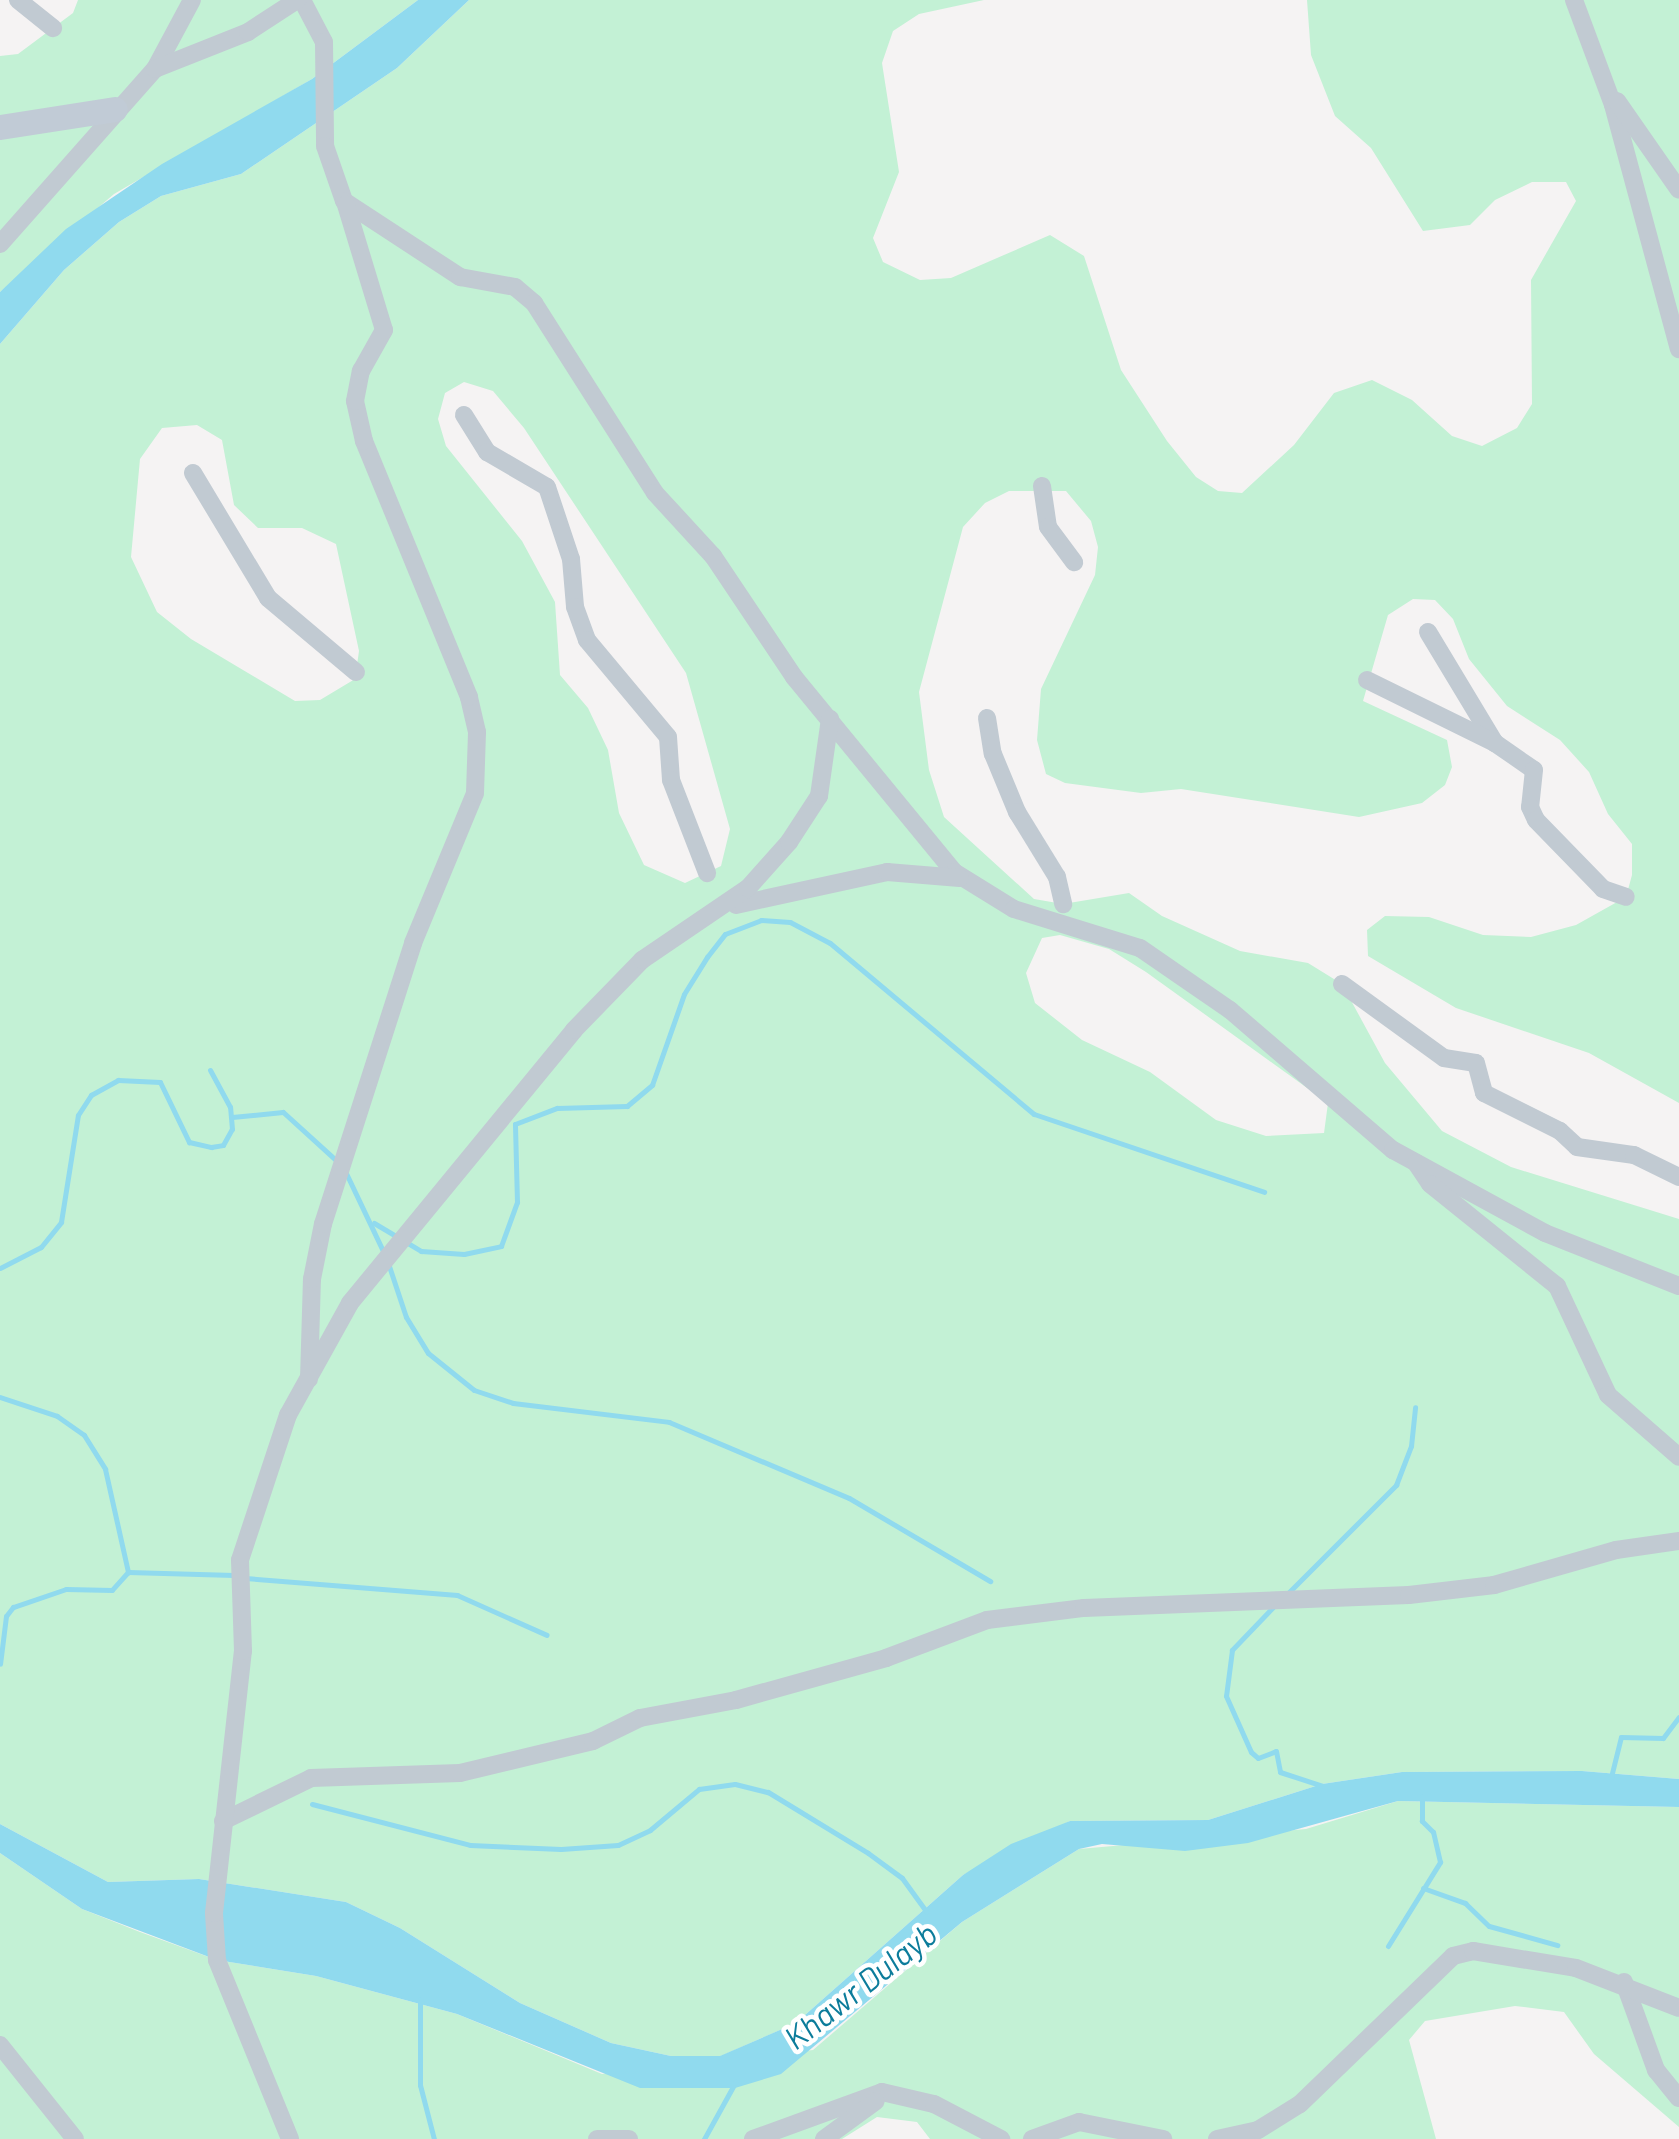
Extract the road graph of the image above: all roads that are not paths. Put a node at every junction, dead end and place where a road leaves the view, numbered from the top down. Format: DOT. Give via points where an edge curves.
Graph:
graph roads {
  1 [pos="18,0"];
  2 [pos="192,0"];
  3 [pos="300,0"];
  4 [pos="1574,0"];
  5 [pos="54,28"];
  6 [pos="154,69"];
  7 [pos="1606,84"];
  8 [pos="116,108"];
  9 [pos="0,127"];
  10 [pos="1679,190"];
  11 [pos="344,200"];
  12 [pos="0,244"];
  13 [pos="1679,349"];
  14 [pos="464,416"];
  15 [pos="193,473"];
  16 [pos="1042,486"];
  17 [pos="1074,562"];
  18 [pos="1428,632"];
  19 [pos="356,672"];
  20 [pos="1368,680"];
  21 [pos="987,718"];
  22 [pos="830,720"];
  23 [pos="1495,743"];
  24 [pos="707,873"];
  25 [pos="962,878"];
  26 [pos="1626,897"];
  27 [pos="1063,904"];
  28 [pos="712,913"];
  29 [pos="1342,984"];
  30 [pos="1414,1160"];
  31 [pos="1679,1177"];
  32 [pos="1679,1286"];
  33 [pos="309,1379"];
  34 [pos="1679,1457"];
  35 [pos="1679,1540"];
  36 [pos="223,1820"];
  37 [pos="1624,1982"];
  38 [pos="1679,2008"];
  39 [pos="0,2045"];
  40 [pos="891,2093"];
  41 [pos="1679,2098"];
  42 [pos="1254,2134"];
  43 [pos="75,2139"];
  44 [pos="290,2139"];
  45 [pos="598,2139"];
  46 [pos="629,2139"];
  47 [pos="753,2139"];
  48 [pos="824,2139"];
  49 [pos="1002,2139"];
  50 [pos="1032,2139"];
  51 [pos="1163,2139"];
  52 [pos="1217,2139"];
  1 -- 5 [label="street"];
  2 -- 6 [label="street"];
  3 -- 6 [label="street" via="248,32"];
  3 -- 11 [label="street" via="324,42 325,146"];
  4 -- 7 [label="street"];
  6 -- 8 [label="street"];
  7 -- 10 [label="street"];
  7 -- 13 [label="street"];
  8 -- 9 [label="main road"];
  8 -- 12 [label="street" via="70,170"];
  11 -- 22 [label="street" via="460,277 515,287 534,303 655,493 713,556"];
  11 -- 33 [label="street" via="384,330 361,371 355,401 364,440 470,697 478,732 475,793 413,943 323,1224 312,1279"];
  14 -- 24 [label="street" via="486,452 547,487 572,559 575,607 587,640 668,737 671,780"];
  15 -- 19 [label="street" via="268,598"];
  16 -- 17 [label="street" via="1048,527"];
  18 -- 23 [label="street"];
  20 -- 23 [label="street"];
  21 -- 27 [label="street" via="1017,812 1057,877"];
  22 -- 25 [label="street"];
  22 -- 28 [label="street" via="819,796 748,888"];
  23 -- 26 [label="street" via="1534,770 1530,808 1536,820 1603,889"];
  25 -- 28 [label="street" via="887,872 765,895"];
  25 -- 30 [label="street" via="1014,909 1140,948 1230,1010 1393,1150"];
  28 -- 33 [label="street" via="642,960 549,1058 350,1303"];
  29 -- 31 [label="street" via="1444,1058 1476,1063 1484,1093 1560,1131 1577,1148 1634,1155"];
  30 -- 32 [label="street" via="1545,1233"];
  30 -- 34 [label="street" via="1430,1184 1558,1286 1608,1395"];
  33 -- 36 [label="street" via="288,1415 240,1560 242,1651"];
  35 -- 36 [label="street" via="1494,1584 1409,1595 1001,1617 886,1658 736,1700 640,1718 593,1741 460,1772 310,1778"];
  36 -- 44 [label="street" via="218,1960"];
  37 -- 38 [label="street"];
  37 -- 41 [label="street" via="1656,2070"];
  37 -- 42 [label="street" via="1507,1955 1453,1956 1300,2104"];
  39 -- 43 [label="street"];
  40 -- 47 [label="street" via="860,2096"];
  40 -- 48 [label="street" via="857,2110"];
  40 -- 49 [label="street" via="934,2104"];
  42 -- 52 [label="street"];
  45 -- 46 [label="street"];
  50 -- 51 [label="street" via="1080,2122"];
}
